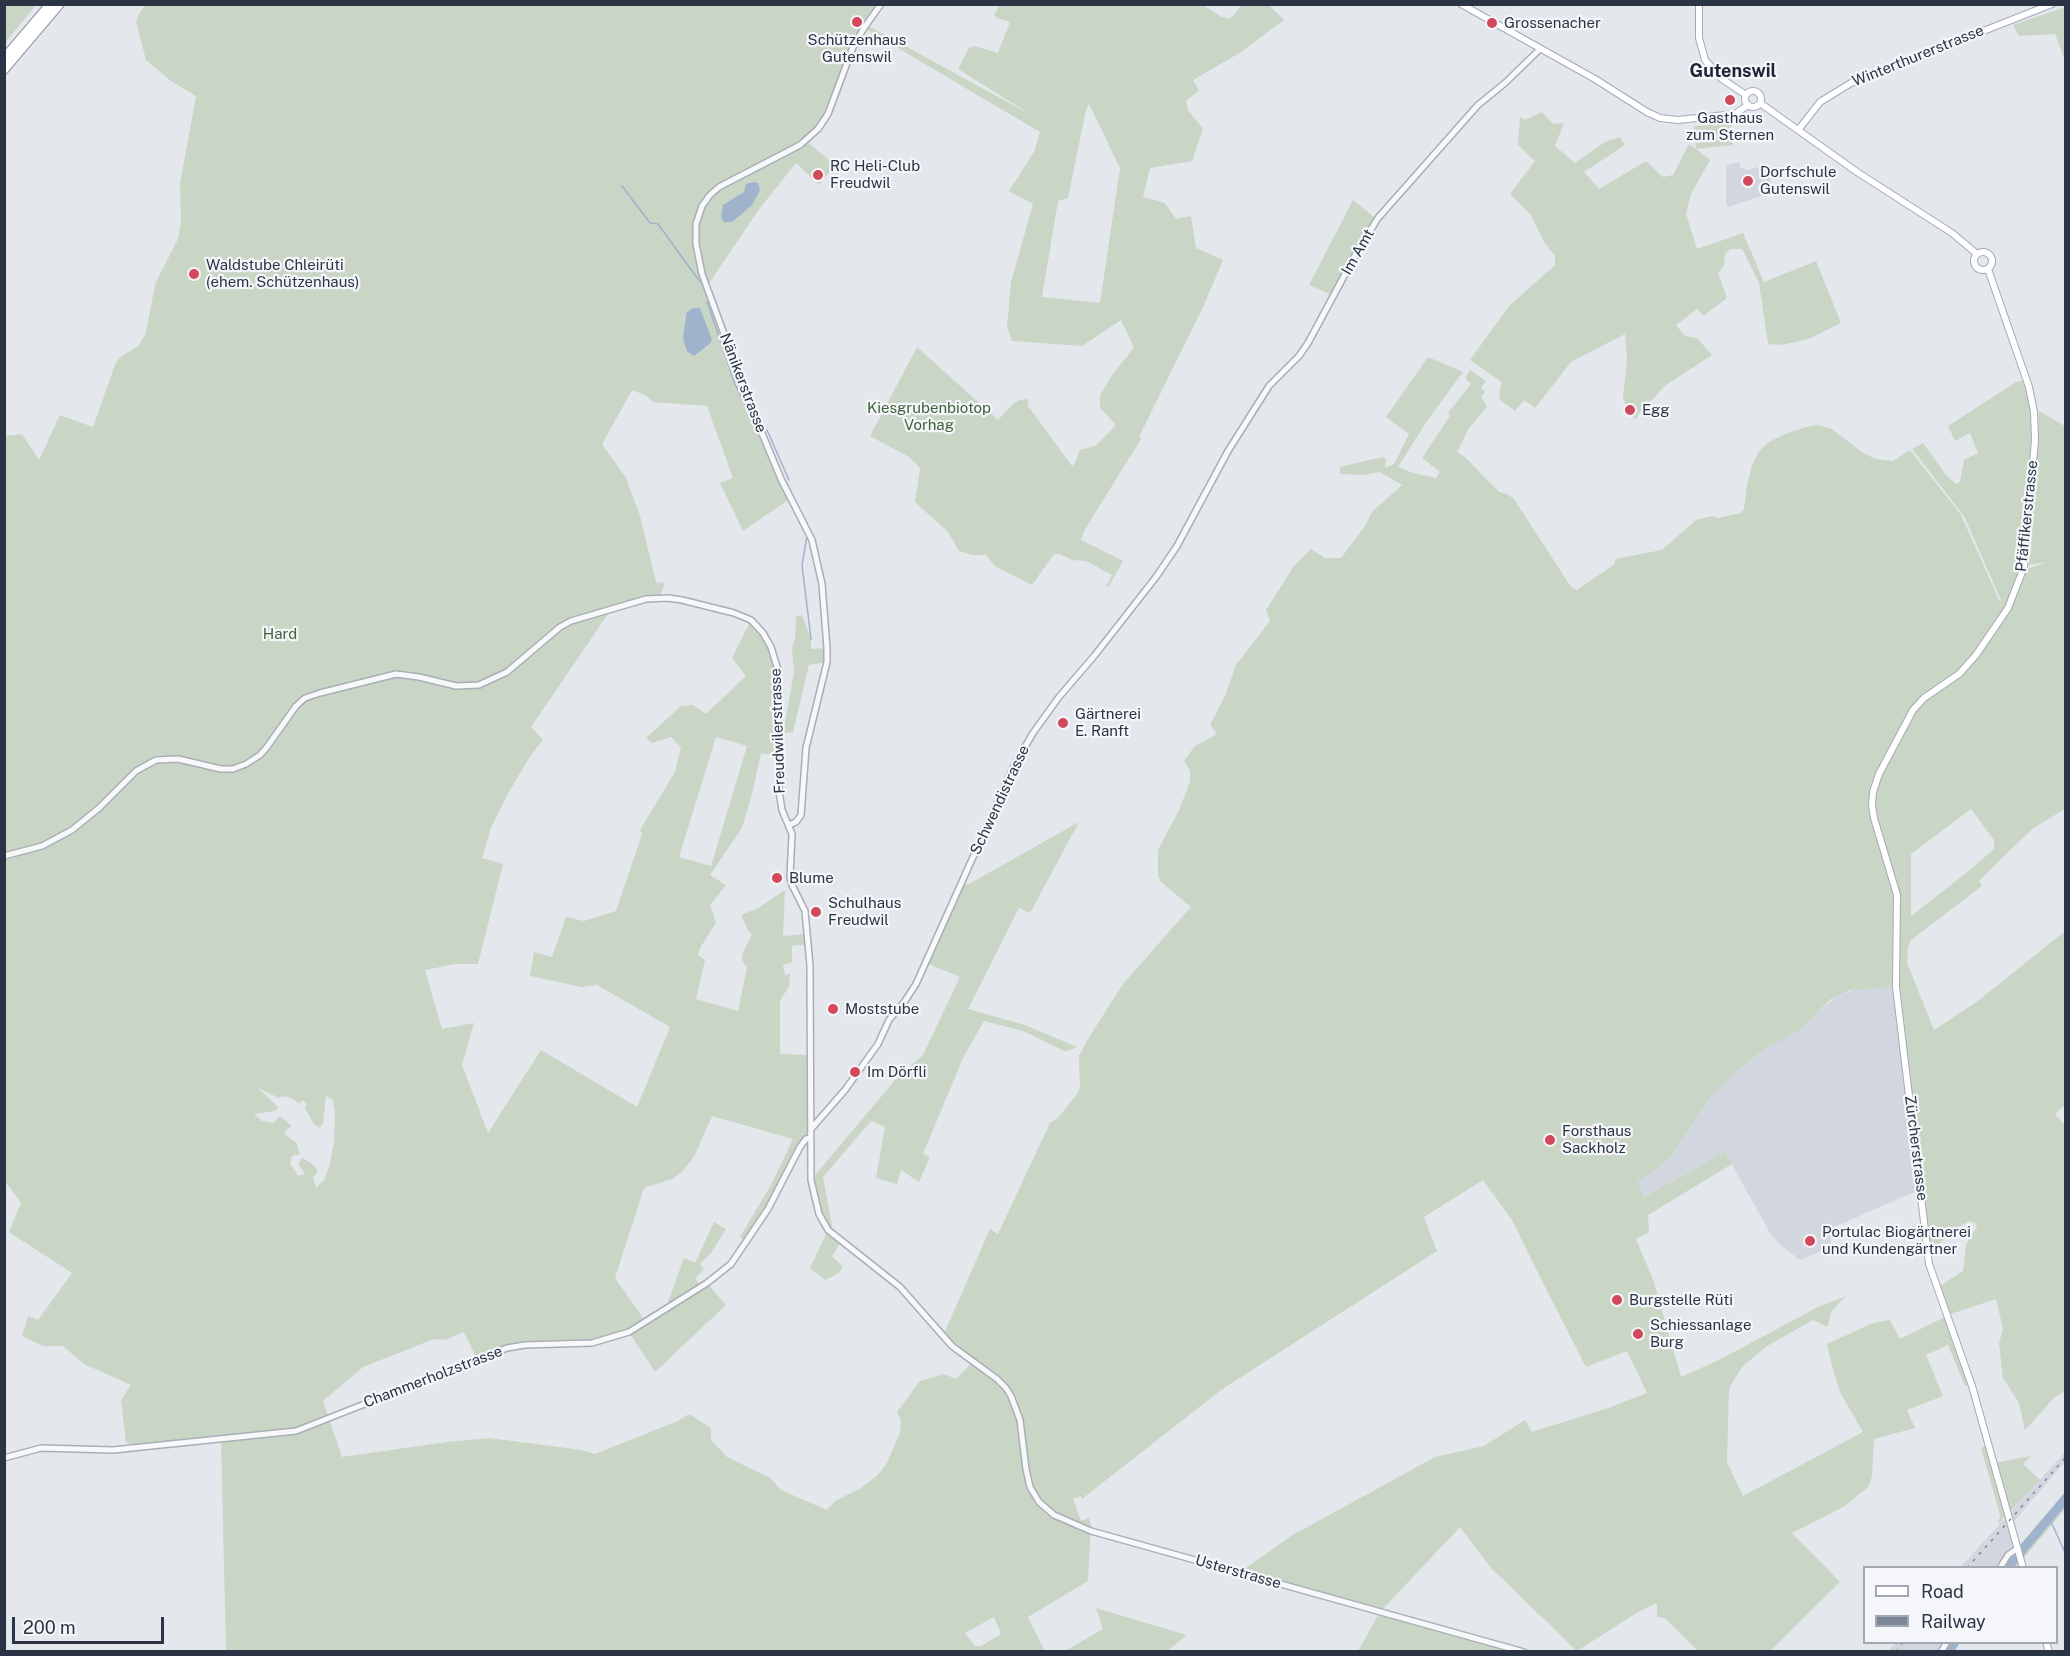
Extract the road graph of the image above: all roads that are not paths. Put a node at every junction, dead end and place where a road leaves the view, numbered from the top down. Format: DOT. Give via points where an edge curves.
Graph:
graph roads {
  1 [pos="50,4"];
  2 [pos="60,4"];
  3 [pos="881,4"];
  4 [pos="1461,4"];
  5 [pos="1700,4"];
  6 [pos="2052,4"];
  7 [pos="1540,49"];
  8 [pos="4,58"];
  9 [pos="4,70"];
  10 [pos="1746,95"];
  11 [pos="1760,103"];
  12 [pos="1749,105"];
  13 [pos="1799,129"];
  14 [pos="1977,254"];
  15 [pos="1988,270"];
  16 [pos="1211,483"];
  17 [pos="789,825"];
  18 [pos="1877,826"];
  19 [pos="4,856"];
  20 [pos="810,1130"];
  21 [pos="810,1138"];
  22 [pos="1020,1420"];
  23 [pos="4,1458"];
  24 [pos="2019,1551"];
  25 [pos="2001,1566"];
  26 [pos="2023,1566"];
  27 [pos="1524,1652"];
  1 -- 8 [label="highway"];
  2 -- 9 [label="highway"];
  3 -- 17 [label="street, Nänikerstrasse" via="853,47 819,129 800,145 715,191 702,206 695,231 700,267 730,353 781,479 812,540 822,584 826,662 806,748 802,811 798,820"];
  4 -- 7 [label="main road"];
  5 -- 10 [label="main road" via="1699,38 1705,60 1722,79"];
  6 -- 13 [label="main road, Winterthurerstrasse" via="1851,83 1820,102"];
  7 -- 12 [label="main road" via="1663,118 1687,120 1735,114"];
  7 -- 16 [label="street, Im Amt" via="1478,105 1378,218 1308,343 1269,386"];
  10 -- 11 [label="main road" via="1757,92"];
  10 -- 12 [label="main road"];
  11 -- 12 [label="main road" via="1755,107"];
  11 -- 13 [label="main road, Pfäffikerstrasse"];
  13 -- 14 [label="main road, Pfäffikerstrasse"];
  14 -- 15 [label="main road, Pfäffikerstrasse" via="1975,266"];
  14 -- 15 [label="main road, Pfäffikerstrasse" via="1991,256"];
  15 -- 18 [label="main road, Pfäffikerstrasse" via="2029,387 2035,419 2024,567 2008,608 1976,655 1959,674 1924,698 1908,718 1875,786 1873,811"];
  16 -- 20 [label="street, Schwendistrasse" via="1156,577 1059,697 1028,742 913,990 845,1090"];
  17 -- 19 [label="street, Freudwilerstrasse" via="779,790 778,670 763,633 751,620 734,613 659,598 571,621 507,672 479,685 456,686 396,674 313,695 296,706 267,747 246,765 221,769 178,759 156,760 136,771 72,830 36,848"];
  17 -- 20 [label="street, Freudwilerstrasse" via="790,877 805,911 810,966"];
  18 -- 24 [label="main road, Zürcherstrasse" via="1898,895 1896,987 1929,1264 1972,1386"];
  20 -- 21 [label="street, Freudwilerstrasse"];
  21 -- 22 [label="street, Freudwilerstrasse" via="813,1191 828,1230 900,1287 959,1352 997,1378 1011,1396"];
  21 -- 23 [label="street, Chammerholzstrasse" via="800,1147 768,1209 731,1264 629,1332 592,1343 507,1348 296,1431 113,1450 41,1448"];
  22 -- 27 [label="street, Usterstrasse" via="1030,1487 1045,1509 1067,1522"];
  24 -- 25 [label="street" via="2008,1555"];
  24 -- 26 [label="main road, Zürcherstrasse"];
}
